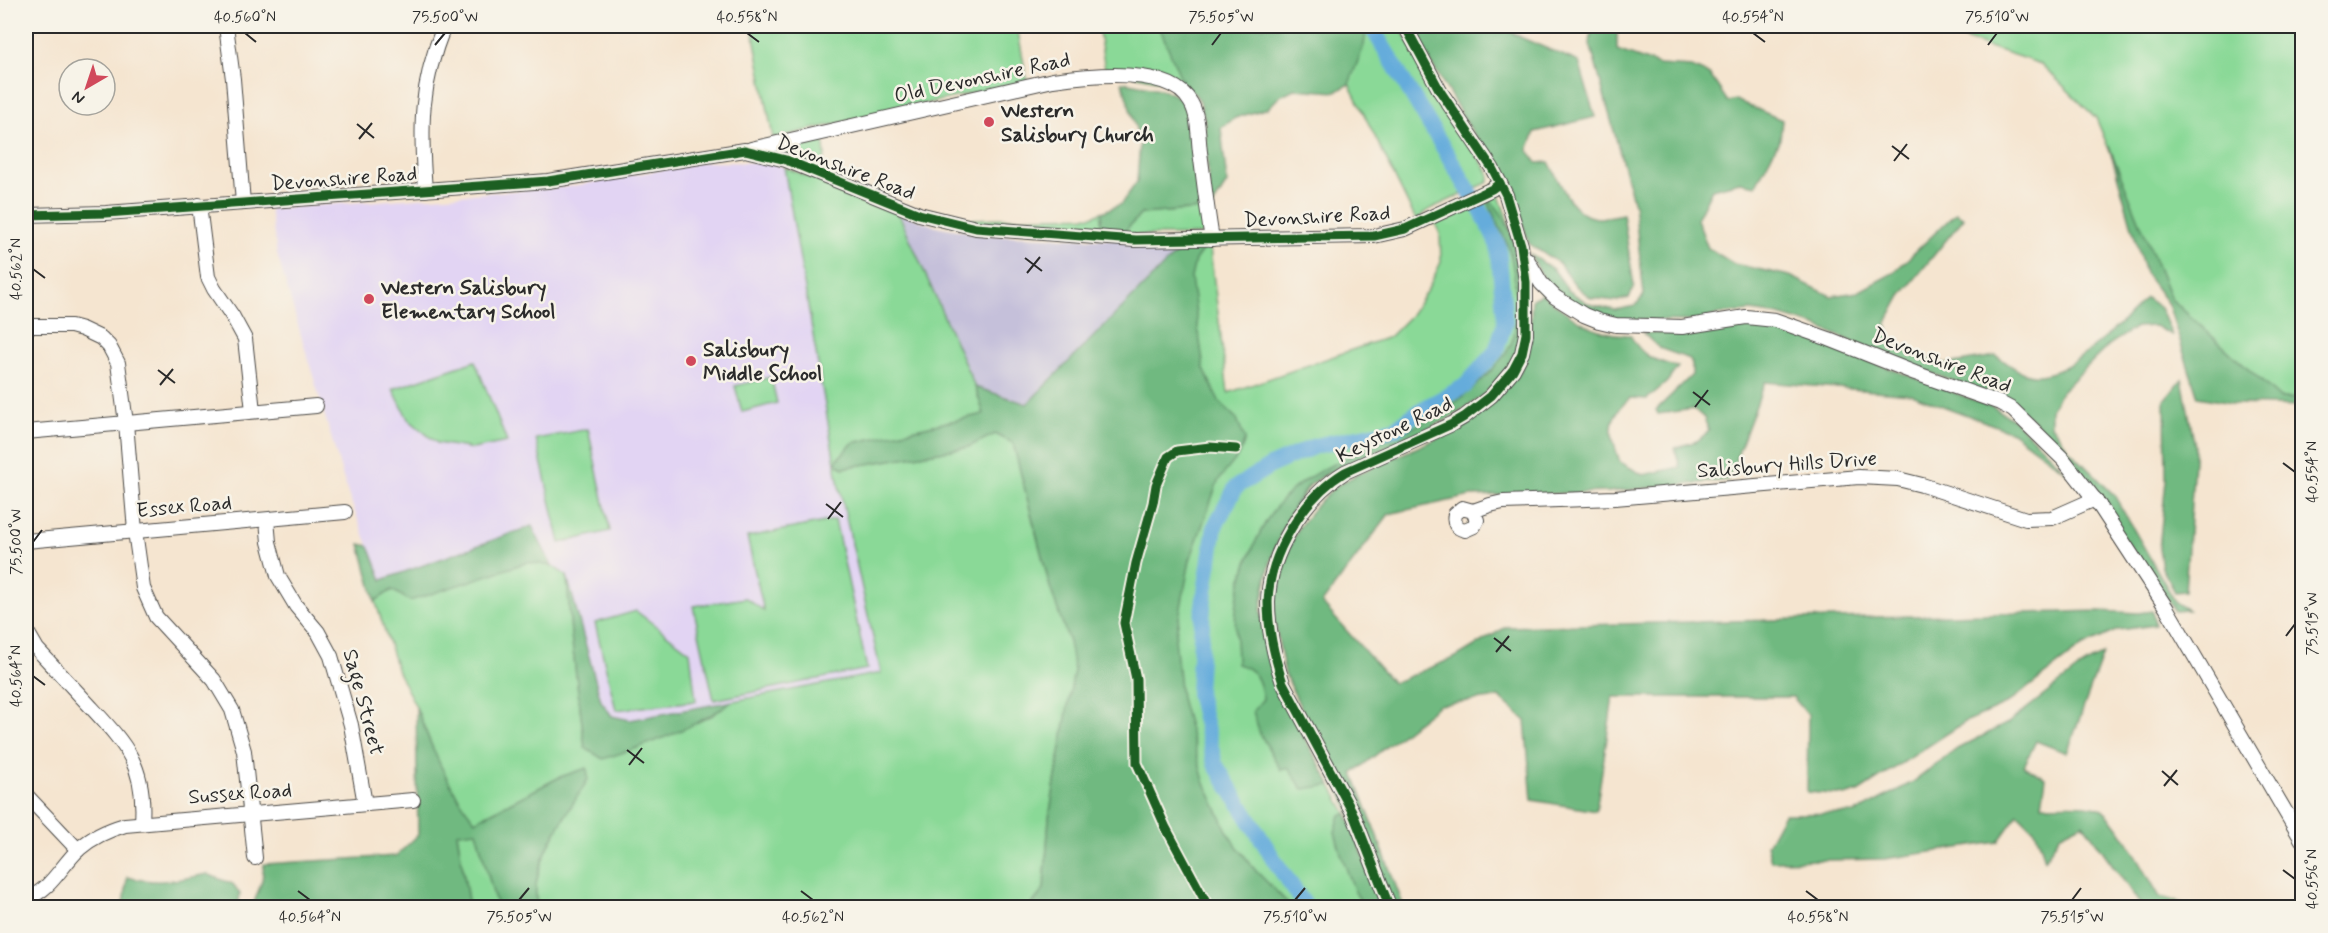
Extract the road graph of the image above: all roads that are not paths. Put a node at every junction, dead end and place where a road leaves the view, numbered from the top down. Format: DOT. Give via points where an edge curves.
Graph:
graph roads {
  1 [pos="226,26"];
  2 [pos="444,26"];
  3 [pos="1405,26"];
  4 [pos="745,150"];
  5 [pos="1496,186"];
  6 [pos="425,190"];
  7 [pos="243,202"];
  8 [pos="199,205"];
  9 [pos="26,215"];
  10 [pos="1212,239"];
  11 [pos="1521,245"];
  12 [pos="26,327"];
  13 [pos="316,406"];
  14 [pos="253,411"];
  15 [pos="126,423"];
  16 [pos="26,432"];
  17 [pos="2094,499"];
  18 [pos="1473,511"];
  19 [pos="345,512"];
  20 [pos="267,520"];
  21 [pos="135,531"];
  22 [pos="26,541"];
  23 [pos="26,630"];
  24 [pos="26,795"];
  25 [pos="413,800"];
  26 [pos="365,804"];
  27 [pos="250,813"];
  28 [pos="142,822"];
  29 [pos="2302,840"];
  30 [pos="78,850"];
  31 [pos="255,858"];
  32 [pos="26,899"];
  33 [pos="1390,908"];
  1 -- 7 [label="street"];
  2 -- 6 [label="street" via="423,97"];
  3 -- 5 [label="street, Keystone Road"];
  4 -- 6 [label="street, Devonshire Road" via="583,177"];
  4 -- 10 [label="street, Devonshire Road" via="786,160 957,225 1135,240"];
  4 -- 10 [label="street, Old Devonshire Road" via="1053,80 1104,76 1164,81 1187,96 1196,115"];
  5 -- 10 [label="street, Devonshire Road" via="1405,229 1374,236"];
  5 -- 11 [label="street, Keystone Road"];
  6 -- 7 [label="street, Devonshire Road"];
  7 -- 8 [label="street, Devonshire Road"];
  8 -- 9 [label="street, Devonshire Road"];
  8 -- 14 [label="street" via="208,277 244,339"];
  11 -- 17 [label="street, Devonshire Road" via="1533,271 1555,297 1599,321 1682,327 1746,317 1775,320 2000,403 2044,438"];
  11 -- 33 [label="street, Keystone Road" via="1526,334 1513,370 1491,396 1458,421 1345,472 1320,490 1294,524 1281,551 1268,599 1271,642 1283,683 1352,811"];
  12 -- 15 [label="street" via="71,326 101,338 118,363"];
  13 -- 14 [label="street"];
  14 -- 15 [label="street"];
  15 -- 16 [label="street"];
  15 -- 21 [label="street"];
  17 -- 18 [label="street, Salisbury Hills Drive" via="2052,518 2026,519 1922,485 1859,477 1615,498 1503,502"];
  17 -- 29 [label="street, Devonshire Road" via="2167,609"];
  19 -- 20 [label="street, Essex Road"];
  20 -- 21 [label="street, Essex Road"];
  20 -- 26 [label="street, Sage Street" via="278,576 331,656 351,725"];
  21 -- 22 [label="street, Essex Road"];
  21 -- 27 [label="street" via="143,588 156,617 214,680 232,710 244,751"];
  23 -- 28 [label="street" via="37,649 126,746 141,783"];
  24 -- 30 [label="street"];
  25 -- 26 [label="street, Sussex Road"];
  26 -- 27 [label="street, Sussex Road"];
  27 -- 28 [label="street, Sussex Road"];
  27 -- 31 [label="street"];
  28 -- 30 [label="street, Sussex Road" via="111,829"];
  30 -- 32 [label="street, Sussex Road" via="52,883"];
}
